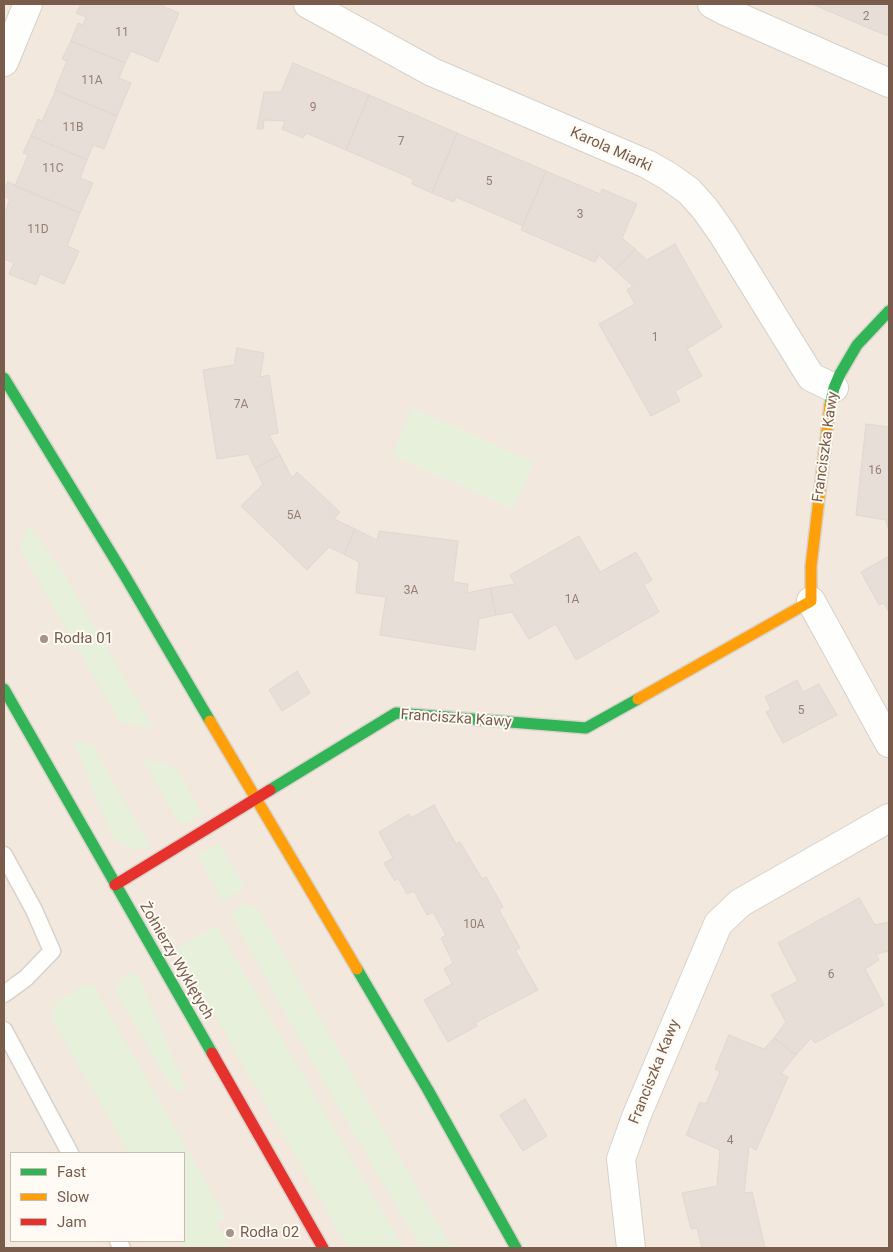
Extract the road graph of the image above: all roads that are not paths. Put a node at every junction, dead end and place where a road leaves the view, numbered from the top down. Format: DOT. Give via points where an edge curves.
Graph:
graph roads {
  1 [pos="28,4"];
  2 [pos="308,4"];
  3 [pos="712,4"];
  4 [pos="4,62"];
  5 [pos="889,83"];
  6 [pos="889,311"];
  7 [pos="4,378"];
  8 [pos="834,388"];
  9 [pos="811,601"];
  10 [pos="4,689"];
  11 [pos="889,743"];
  12 [pos="257,799"];
  13 [pos="889,818"];
  14 [pos="4,856"];
  15 [pos="115,885"];
  16 [pos="4,994"];
  17 [pos="4,1030"];
  18 [pos="69,1152"];
  19 [pos="323,1248"];
  20 [pos="516,1248"];
  21 [pos="632,1248"];
  1 -- 4 [label="street"];
  2 -- 8 [label="street, Karola Miarki" via="432,72 647,164 689,191 722,233 811,377"];
  3 -- 5 [label="street"];
  6 -- 8 [label="street, Franciszka Kawy" via="857,345"];
  7 -- 12 [label="street"];
  8 -- 9 [label="street, Franciszka Kawy" via="810,566"];
  9 -- 11 [label="street, Franciszka Kawy"];
  9 -- 12 [label="street, Franciszka Kawy" via="586,728 396,713"];
  10 -- 15 [label="street, Żołnierzy Wyklętych"];
  12 -- 15 [label="street, Franciszka Kawy"];
  12 -- 20 [label="street" via="428,1090"];
  13 -- 21 [label="street, Franciszka Kawy" via="740,903 718,924 621,1159"];
  14 -- 16 [label="lane" via="52,951 26,978"];
  15 -- 19 [label="street, Żołnierzy Wyklętych"];
  17 -- 18 [label="lane"];
}
